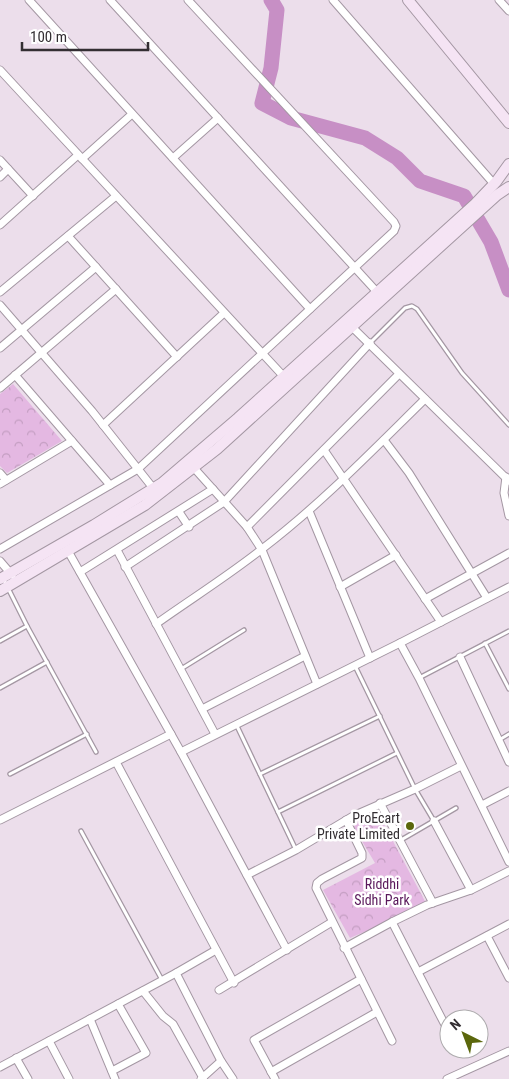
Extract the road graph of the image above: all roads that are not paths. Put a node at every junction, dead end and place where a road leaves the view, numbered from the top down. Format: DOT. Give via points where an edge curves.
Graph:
graph roads {
  1 [pos="29,0"];
  2 [pos="110,0"];
  3 [pos="188,0"];
  4 [pos="333,0"];
  5 [pos="408,0"];
  6 [pos="499,0"];
  7 [pos="509,11"];
  8 [pos="0,70"];
  9 [pos="473,77"];
  10 [pos="509,111"];
  11 [pos="132,114"];
  12 [pos="218,118"];
  13 [pos="509,123"];
  14 [pos="80,157"];
  15 [pos="173,158"];
  16 [pos="0,160"];
  17 [pos="509,164"];
  18 [pos="8,169"];
  19 [pos="0,177"];
  20 [pos="494,184"];
  21 [pos="509,187"];
  22 [pos="33,196"];
  23 [pos="116,196"];
  24 [pos="478,206"];
  25 [pos="0,226"];
  26 [pos="68,236"];
  27 [pos="96,267"];
  28 [pos="355,268"];
  29 [pos="407,271"];
  30 [pos="116,289"];
  31 [pos="0,292"];
  32 [pos="377,292"];
  33 [pos="0,305"];
  34 [pos="310,309"];
  35 [pos="224,313"];
  36 [pos="352,327"];
  37 [pos="22,330"];
  38 [pos="370,343"];
  39 [pos="0,348"];
  40 [pos="41,352"];
  41 [pos="262,353"];
  42 [pos="177,356"];
  43 [pos="400,374"];
  44 [pos="15,375"];
  45 [pos="286,380"];
  46 [pos="0,388"];
  47 [pos="424,399"];
  48 [pos="103,425"];
  49 [pos="509,425"];
  50 [pos="384,440"];
  51 [pos="72,441"];
  52 [pos="324,450"];
  53 [pos="194,468"];
  54 [pos="138,469"];
  55 [pos="0,473"];
  56 [pos="508,477"];
  57 [pos="344,479"];
  58 [pos="3,482"];
  59 [pos="110,485"];
  60 [pos="153,488"];
  61 [pos="213,490"];
  62 [pos="224,502"];
  63 [pos="309,510"];
  64 [pos="179,512"];
  65 [pos="509,516"];
  66 [pos="189,526"];
  67 [pos="246,527"];
  68 [pos="0,549"];
  69 [pos="117,550"];
  70 [pos="262,550"];
  71 [pos="68,551"];
  72 [pos="509,553"];
  73 [pos="396,555"];
  74 [pos="0,561"];
  75 [pos="125,567"];
  76 [pos="80,572"];
  77 [pos="471,573"];
  78 [pos="6,581"];
  79 [pos="340,587"];
  80 [pos="509,587"];
  81 [pos="425,598"];
  82 [pos="487,598"];
  83 [pos="441,622"];
  84 [pos="156,624"];
  85 [pos="27,626"];
  86 [pos="244,630"];
  87 [pos="509,631"];
  88 [pos="0,641"];
  89 [pos="400,643"];
  90 [pos="486,643"];
  91 [pos="305,656"];
  92 [pos="460,657"];
  93 [pos="370,658"];
  94 [pos="47,662"];
  95 [pos="355,665"];
  96 [pos="181,670"];
  97 [pos="418,678"];
  98 [pos="318,684"];
  99 [pos="0,688"];
  100 [pos="509,689"];
  101 [pos="202,709"];
  102 [pos="380,716"];
  103 [pos="236,724"];
  104 [pos="86,734"];
  105 [pos="171,734"];
  106 [pos="215,734"];
  107 [pos="509,734"];
  108 [pos="499,740"];
  109 [pos="96,752"];
  110 [pos="181,752"];
  111 [pos="398,753"];
  112 [pos="508,760"];
  113 [pos="116,762"];
  114 [pos="461,766"];
  115 [pos="10,774"];
  116 [pos="260,774"];
  117 [pos="415,790"];
  118 [pos="509,792"];
  119 [pos="380,803"];
  120 [pos="482,805"];
  121 [pos="456,808"];
  122 [pos="278,812"];
  123 [pos="0,820"];
  124 [pos="346,820"];
  125 [pos="434,821"];
  126 [pos="81,831"];
  127 [pos="400,840"];
  128 [pos="296,850"];
  129 [pos="509,862"];
  130 [pos="509,871"];
  131 [pos="247,875"];
  132 [pos="471,890"];
  133 [pos="433,903"];
  134 [pos="332,922"];
  135 [pos="392,922"];
  136 [pos="509,924"];
  137 [pos="487,936"];
  138 [pos="344,948"];
  139 [pos="216,950"];
  140 [pos="287,950"];
  141 [pos="418,972"];
  142 [pos="176,973"];
  143 [pos="509,978"];
  144 [pos="360,979"];
  145 [pos="162,980"];
  146 [pos="234,983"];
  147 [pos="143,990"];
  148 [pos="219,990"];
  149 [pos="118,1004"];
  150 [pos="377,1012"];
  151 [pos="439,1013"];
  152 [pos="90,1019"];
  153 [pos="49,1041"];
  154 [pos="392,1041"];
  155 [pos="509,1051"];
  156 [pos="16,1058"];
  157 [pos="221,1062"];
  158 [pos="0,1067"];
  159 [pos="112,1071"];
  160 [pos="271,1072"];
  161 [pos="202,1078"];
  162 [pos="28,1079"];
  163 [pos="69,1079"];
  164 [pos="115,1079"];
  165 [pos="233,1079"];
  166 [pos="276,1079"];
  167 [pos="447,1079"];
  1 -- 11 [label="street"];
  2 -- 12 [label="street"];
  3 -- 28 [label="street" via="394,222 394,231"];
  4 -- 20 [label="street"];
  5 -- 9 [label="street"];
  6 -- 7 [label="street"];
  8 -- 14 [label="street"];
  9 -- 10 [label="street"];
  9 -- 13 [label="street"];
  11 -- 14 [label="street"];
  11 -- 15 [label="street"];
  12 -- 15 [label="street"];
  12 -- 28 [label="street"];
  14 -- 22 [label="street"];
  14 -- 23 [label="street"];
  15 -- 34 [label="street"];
  16 -- 18 [label="street"];
  17 -- 20 [label="street"];
  18 -- 19 [label="street"];
  18 -- 22 [label="street"];
  20 -- 24 [label="street"];
  21 -- 24 [label="street"];
  22 -- 25 [label="street"];
  23 -- 26 [label="street"];
  23 -- 35 [label="street"];
  24 -- 29 [label="street"];
  26 -- 27 [label="street"];
  26 -- 31 [label="street"];
  27 -- 30 [label="street"];
  27 -- 37 [label="street"];
  28 -- 32 [label="street"];
  28 -- 34 [label="street"];
  29 -- 32 [label="street"];
  29 -- 36 [label="street"];
  30 -- 40 [label="street"];
  30 -- 42 [label="street"];
  32 -- 45 [label="street"];
  33 -- 37 [label="street"];
  34 -- 41 [label="street"];
  35 -- 41 [label="street"];
  35 -- 42 [label="street"];
  36 -- 38 [label="street"];
  36 -- 45 [label="street"];
  37 -- 39 [label="street"];
  37 -- 40 [label="street"];
  38 -- 43 [label="street"];
  38 -- 49 [label="lane" via="412,306 462,373"];
  38 -- 62 [label="street"];
  40 -- 44 [label="street"];
  40 -- 48 [label="street"];
  41 -- 45 [label="street"];
  41 -- 54 [label="street"];
  42 -- 48 [label="street"];
  43 -- 47 [label="street"];
  43 -- 52 [label="street"];
  44 -- 46 [label="street"];
  44 -- 51 [label="street"];
  45 -- 53 [label="street"];
  45 -- 60 [label="street"];
  47 -- 50 [label="street"];
  47 -- 56 [label="street"];
  48 -- 54 [label="street"];
  50 -- 57 [label="street"];
  50 -- 77 [label="street" via="409,473"];
  51 -- 58 [label="street"];
  51 -- 59 [label="street"];
  52 -- 57 [label="street"];
  52 -- 67 [label="street"];
  53 -- 61 [label="street"];
  53 -- 71 [label="street" via="145,506"];
  54 -- 59 [label="street"];
  54 -- 60 [label="street"];
  55 -- 58 [label="street"];
  56 -- 65 [label="street" via="504,493"];
  57 -- 63 [label="street"];
  57 -- 73 [label="street"];
  59 -- 68 [label="street"];
  60 -- 78 [label="street"];
  61 -- 62 [label="street"];
  61 -- 64 [label="street"];
  62 -- 66 [label="street"];
  62 -- 67 [label="street"];
  63 -- 70 [label="street"];
  63 -- 79 [label="street"];
  64 -- 66 [label="street"];
  64 -- 69 [label="street"];
  66 -- 75 [label="street"];
  67 -- 70 [label="street"];
  69 -- 75 [label="street"];
  69 -- 76 [label="street"];
  70 -- 84 [label="street"];
  70 -- 91 [label="street"];
  71 -- 76 [label="street"];
  71 -- 78 [label="street"];
  72 -- 77 [label="street"];
  73 -- 79 [label="street"];
  73 -- 81 [label="street"];
  74 -- 78 [label="street"];
  75 -- 84 [label="street"];
  76 -- 105 [label="street"];
  77 -- 81 [label="street"];
  77 -- 82 [label="street"];
  78 -- 85 [label="lane"];
  79 -- 93 [label="street"];
  80 -- 82 [label="street"];
  81 -- 83 [label="street"];
  82 -- 83 [label="street"];
  83 -- 89 [label="street"];
  84 -- 96 [label="street"];
  85 -- 88 [label="lane"];
  85 -- 94 [label="lane"];
  86 -- 96 [label="lane"];
  87 -- 90 [label="lane"];
  89 -- 93 [label="street"];
  89 -- 97 [label="street"];
  90 -- 92 [label="lane"];
  90 -- 100 [label="lane"];
  91 -- 98 [label="street"];
  91 -- 101 [label="street"];
  92 -- 97 [label="lane"];
  92 -- 108 [label="street"];
  93 -- 95 [label="street"];
  94 -- 99 [label="lane"];
  94 -- 104 [label="lane"];
  95 -- 98 [label="street"];
  95 -- 102 [label="lane"];
  96 -- 101 [label="street"];
  97 -- 114 [label="street"];
  98 -- 103 [label="street"];
  101 -- 106 [label="street"];
  102 -- 111 [label="lane"];
  102 -- 116 [label="lane"];
  103 -- 106 [label="street"];
  103 -- 116 [label="lane"];
  104 -- 109 [label="lane"];
  104 -- 115 [label="lane"];
  105 -- 110 [label="street"];
  105 -- 113 [label="street"];
  106 -- 110 [label="street"];
  107 -- 108 [label="lane"];
  108 -- 112 [label="street"];
  110 -- 131 [label="street"];
  111 -- 117 [label="lane"];
  111 -- 122 [label="lane"];
  113 -- 123 [label="street"];
  113 -- 139 [label="street"];
  114 -- 117 [label="street"];
  114 -- 120 [label="street"];
  116 -- 122 [label="lane"];
  117 -- 119 [label="street"];
  117 -- 125 [label="lane"];
  118 -- 120 [label="street"];
  119 -- 124 [label="street"];
  119 -- 127 [label="street"];
  120 -- 129 [label="street"];
  121 -- 125 [label="lane"];
  122 -- 128 [label="lane"];
  124 -- 128 [label="street"];
  124 -- 134 [label="street" via="362,858 316,883"];
  125 -- 127 [label="lane"];
  125 -- 132 [label="street"];
  126 -- 145 [label="lane"];
  127 -- 133 [label="street"];
  128 -- 131 [label="street"];
  130 -- 132 [label="street"];
  131 -- 140 [label="street"];
  132 -- 133 [label="street"];
  133 -- 135 [label="street"];
  134 -- 138 [label="street"];
  134 -- 140 [label="street"];
  135 -- 138 [label="street"];
  135 -- 141 [label="street"];
  136 -- 137 [label="street"];
  137 -- 141 [label="street"];
  137 -- 143 [label="street"];
  138 -- 144 [label="street"];
  139 -- 142 [label="street"];
  139 -- 146 [label="street"];
  140 -- 146 [label="street"];
  141 -- 151 [label="street"];
  142 -- 145 [label="street"];
  142 -- 157 [label="street"];
  144 -- 150 [label="street"];
  144 -- 160 [label="street" via="254,1040"];
  145 -- 147 [label="street"];
  146 -- 148 [label="street"];
  147 -- 149 [label="street"];
  147 -- 161 [label="street" via="173,1024"];
  149 -- 152 [label="street"];
  149 -- 159 [label="street" via="146,1053"];
  150 -- 154 [label="street"];
  150 -- 160 [label="street"];
  152 -- 153 [label="street"];
  152 -- 159 [label="street"];
  153 -- 156 [label="street"];
  153 -- 163 [label="street"];
  155 -- 167 [label="street"];
  156 -- 158 [label="street"];
  156 -- 162 [label="street"];
  157 -- 161 [label="street"];
  157 -- 165 [label="street"];
  159 -- 164 [label="street"];
  160 -- 166 [label="street"];
}
